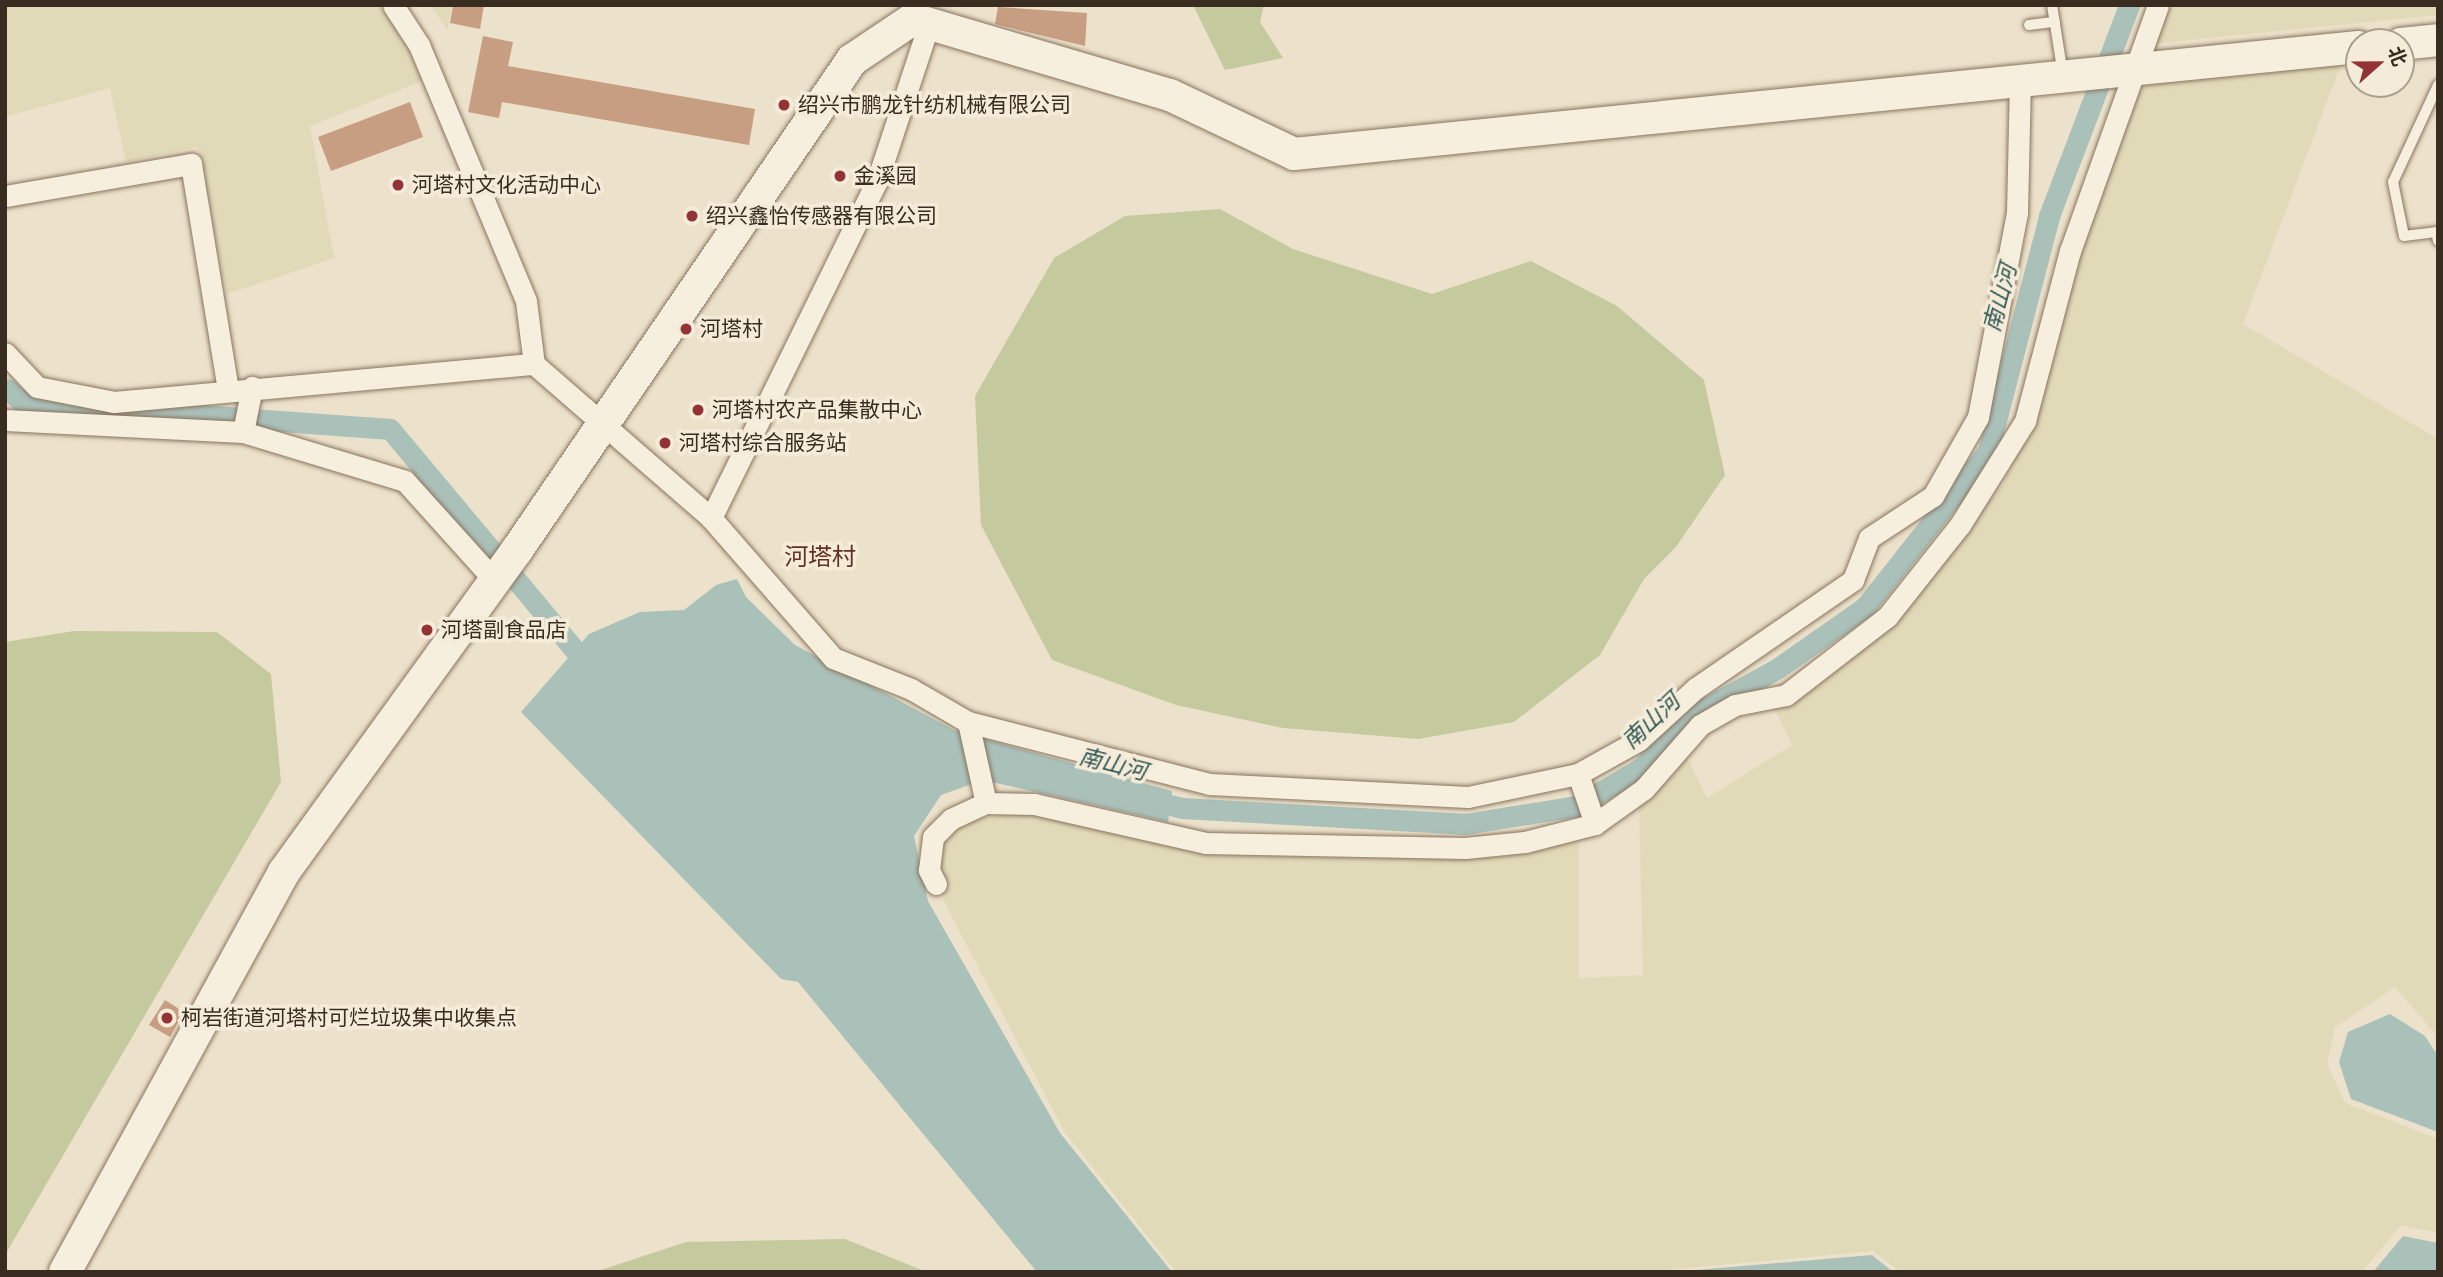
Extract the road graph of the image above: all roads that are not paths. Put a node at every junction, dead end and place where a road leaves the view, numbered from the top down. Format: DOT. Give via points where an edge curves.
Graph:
graph roads {
  1 [pos="393,5"];
  2 [pos="2052,5"];
  3 [pos="2158,5"];
  4 [pos="917,15"];
  5 [pos="2055,22"];
  6 [pos="2029,25"];
  7 [pos="2438,40"];
  8 [pos="2415,42"];
  9 [pos="2345,48"];
  10 [pos="2135,68"];
  11 [pos="2066,77"];
  12 [pos="2020,82"];
  13 [pos="2438,85"];
  14 [pos="5,196"];
  15 [pos="2438,241"];
  16 [pos="5,353"];
  17 [pos="534,364"];
  18 [pos="251,387"];
  19 [pos="228,390"];
  20 [pos="5,420"];
  21 [pos="605,423"];
  22 [pos="243,432"];
  23 [pos="1933,496"];
  24 [pos="711,518"];
  25 [pos="1960,525"];
  26 [pos="495,578"];
  27 [pos="968,722"];
  28 [pos="1578,774"];
  29 [pos="986,803"];
  30 [pos="1595,824"];
  31 [pos="936,884"];
  32 [pos="65,1272"];
  1 -- 17 [label="street" via="419,45 521,288"];
  2 -- 5 [label="lane"];
  3 -- 10 [label="street"];
  4 -- 12 [label="street" via="1170,95 1294,154"];
  4 -- 21 [label="street" via="852,60"];
  4 -- 24 [label="street" via="877,181"];
  5 -- 6 [label="lane"];
  5 -- 11 [label="lane"];
  7 -- 8 [label="street"];
  9 -- 10 [label="street"];
  10 -- 11 [label="street"];
  10 -- 25 [label="street" via="2070,251 2025,421"];
  11 -- 12 [label="street"];
  12 -- 23 [label="street" via="2017,213 1979,417"];
  13 -- 15 [label="lane" via="2393,182 2404,236 2436,232"];
  14 -- 19 [label="street" via="191,164"];
  16 -- 19 [label="street" via="37,387 114,402"];
  17 -- 18 [label="street"];
  17 -- 21 [label="street"];
  18 -- 19 [label="street"];
  18 -- 22 [label="street"];
  20 -- 22 [label="street"];
  21 -- 24 [label="street"];
  21 -- 26 [label="street"];
  22 -- 26 [label="street" via="405,481"];
  23 -- 25 [label="street"];
  23 -- 28 [label="street" via="1869,538 1853,580 1696,688 1639,740"];
  24 -- 27 [label="street" via="833,658 911,689"];
  25 -- 30 [label="street" via="1887,617 1786,695 1735,705 1700,725 1644,789"];
  26 -- 32 [label="street" via="284,872"];
  27 -- 28 [label="street" via="1210,785 1468,797"];
  27 -- 29 [label="street"];
  28 -- 30 [label="street"];
  29 -- 30 [label="street" via="1034,804 1205,843 1465,848 1525,842"];
  29 -- 31 [label="street" via="951,819 933,837 929,870"];
}
